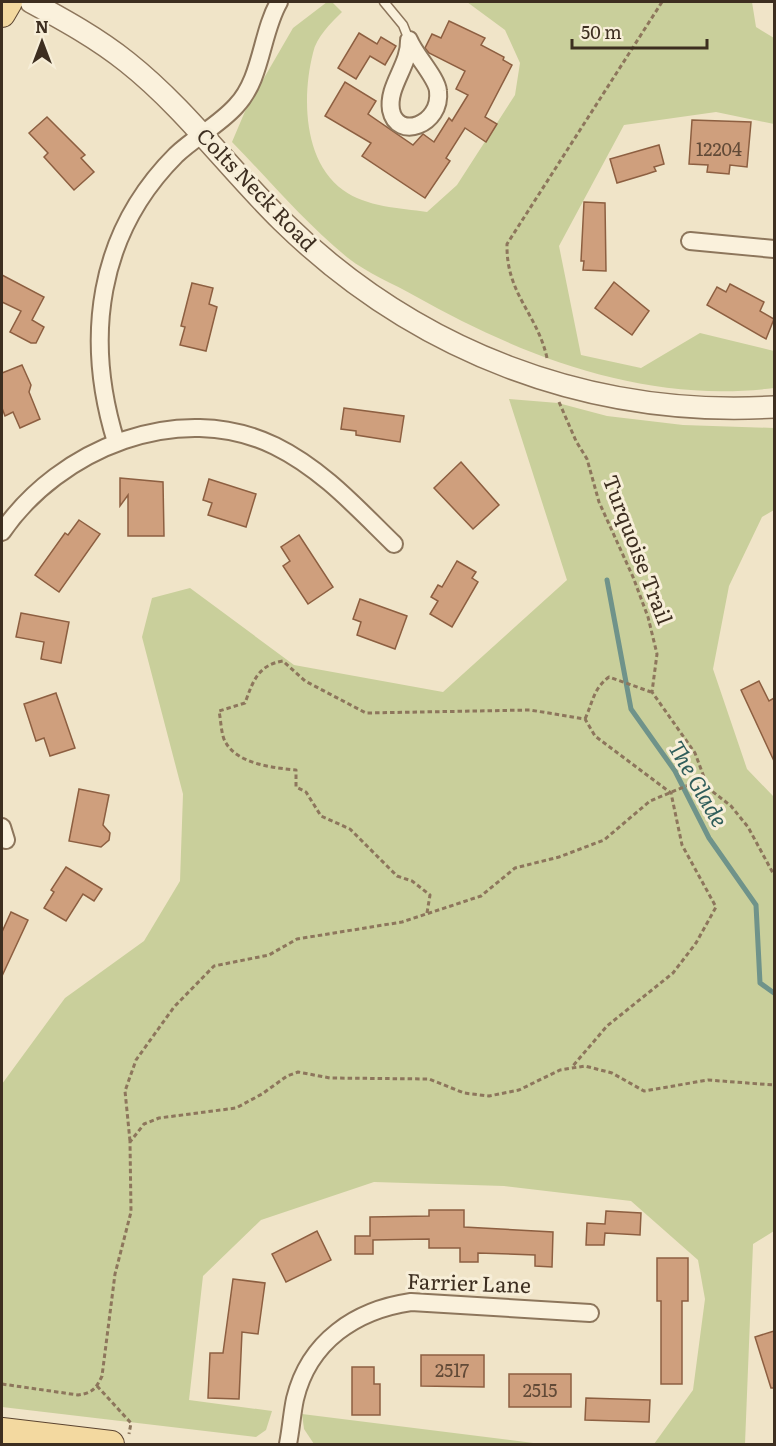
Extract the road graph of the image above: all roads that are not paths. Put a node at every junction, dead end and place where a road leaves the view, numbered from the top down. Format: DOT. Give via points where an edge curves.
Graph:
graph roads {
  1 [pos="9,2"];
  2 [pos="31,2"];
  3 [pos="279,2"];
  4 [pos="384,2"];
  5 [pos="2,14"];
  6 [pos="409,40"];
  7 [pos="201,133"];
  8 [pos="690,241"];
  9 [pos="774,249"];
  10 [pos="774,407"];
  11 [pos="116,442"];
  12 [pos="2,532"];
  13 [pos="394,544"];
  14 [pos="590,1313"];
  15 [pos="2,1431"];
  16 [pos="111,1444"];
  17 [pos="288,1444"];
  1 -- 5 [label="main road"];
  2 -- 7 [label="street, Colts Neck Road" via="127,62"];
  3 -- 7 [label="street" via="247,90 236,106"];
  4 -- 6 [label="lane" via="399,18"];
  6 -- 6 [label="street" via="438,90 432,115 424,124 415,126 396,121 391,101 407,62"];
  7 -- 10 [label="street, Colts Neck Road" via="285,224 372,295 458,347 505,368 609,397 721,409"];
  7 -- 11 [label="street" via="152,184 115,250 107,273 99,341 100,380"];
  8 -- 9 [label="street"];
  11 -- 12 [label="street" via="55,476"];
  11 -- 13 [label="street" via="162,430 192,428 254,437 303,462 330,482"];
  14 -- 17 [label="street, Farrier Lane" via="411,1302 364,1313 342,1326 321,1346 304,1374 295,1398"];
  15 -- 16 [label="main road"];
}
